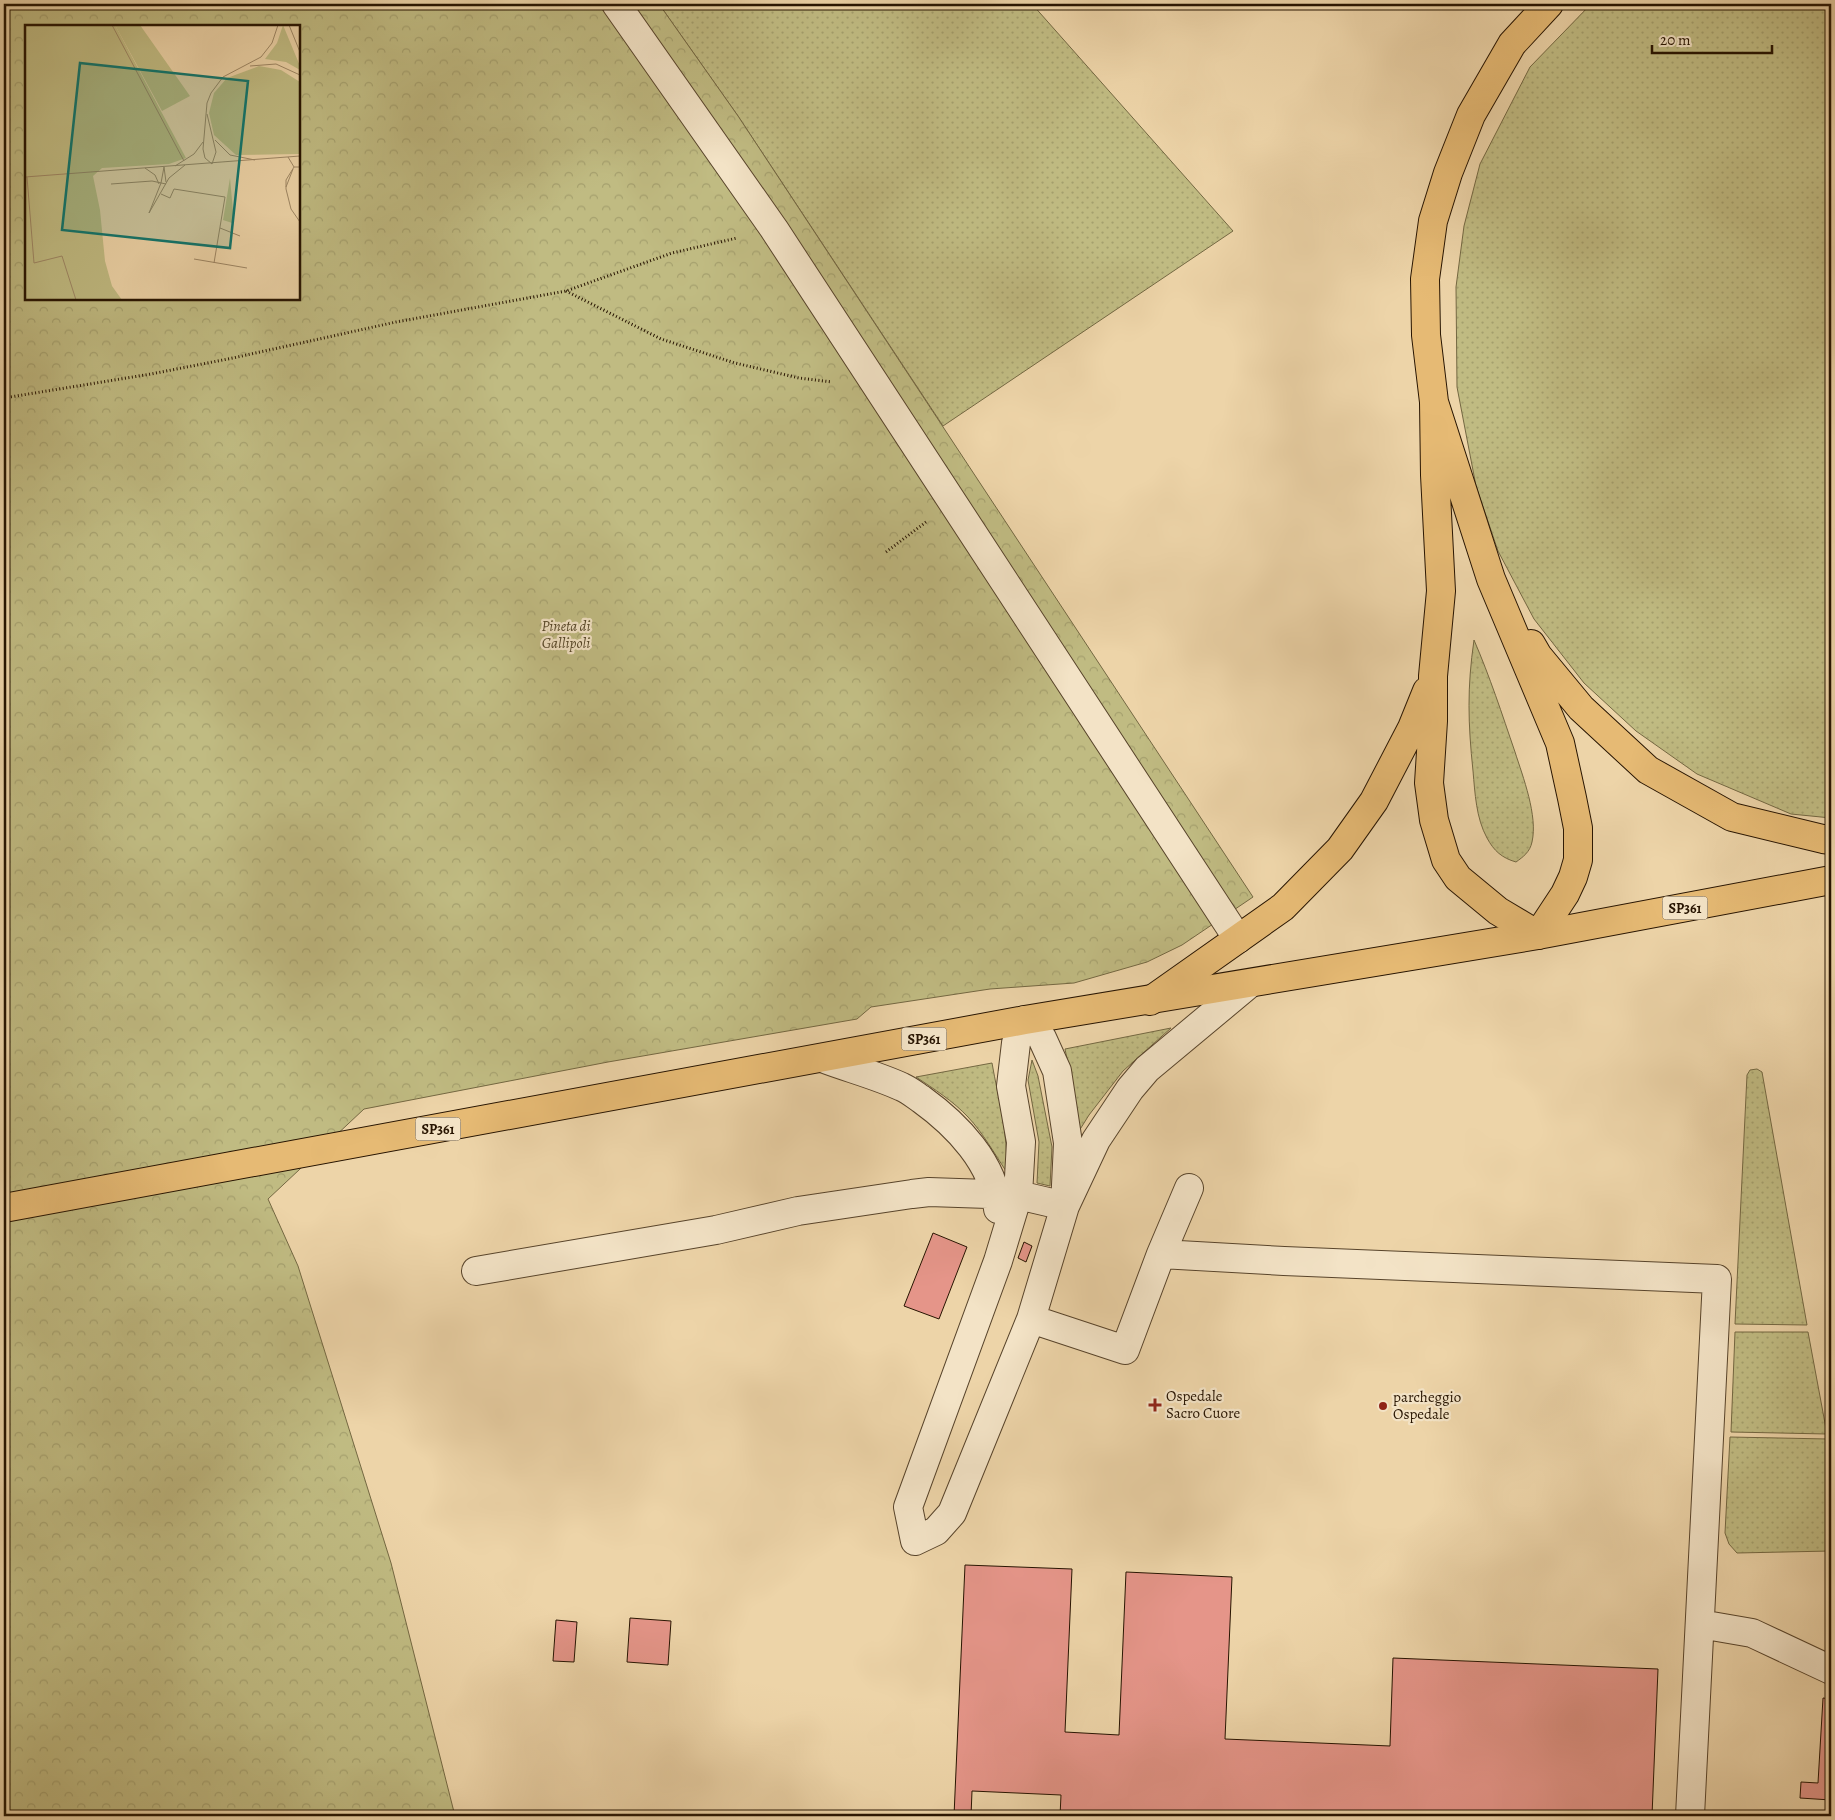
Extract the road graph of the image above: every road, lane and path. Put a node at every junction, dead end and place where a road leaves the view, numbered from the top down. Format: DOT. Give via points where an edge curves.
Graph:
graph roads {
  1 [pos="616,4"];
  2 [pos="1548,4"];
  3 [pos="774,229"];
  4 [pos="566,291"];
  5 [pos="877,388"];
  6 [pos="4,398"];
  7 [pos="1434,402"];
  8 [pos="952,502"];
  9 [pos="886,552"];
  10 [pos="1491,579"];
  11 [pos="1433,676"];
  12 [pos="1831,840"];
  13 [pos="1831,880"];
  14 [pos="1538,935"];
  15 [pos="1238,939"];
  16 [pos="1249,984"];
  17 [pos="1150,1000"];
  18 [pos="1025,1020"];
  19 [pos="822,1058"];
  20 [pos="1189,1188"];
  21 [pos="1007,1195"];
  22 [pos="1065,1206"];
  23 [pos="4,1208"];
  24 [pos="1161,1254"];
  25 [pos="476,1272"];
  26 [pos="1031,1319"];
  27 [pos="1700,1624"];
  28 [pos="1831,1670"];
  29 [pos="1690,1816"];
  1 -- 3 [label="street"];
  2 -- 7 [label="main road" via="1512,44 1471,115 1448,172 1433,222 1425,279 1426,336"];
  3 -- 4 [label="path" via="672,254"];
  3 -- 5 [label="street"];
  4 -- 5 [label="path" via="661,339 735,363 799,378"];
  4 -- 6 [label="path" via="396,322 151,374"];
  5 -- 8 [label="street"];
  7 -- 10 [label="main road"];
  7 -- 11 [label="main road" via="1441,591"];
  8 -- 9 [label="path"];
  8 -- 15 [label="street"];
  10 -- 12 [label="main road" via="1544,663 1581,708 1648,770 1732,817"];
  10 -- 14 [label="main road" via="1560,743 1578,828 1578,860 1574,877"];
  11 -- 14 [label="main road" via="1429,783 1434,820 1446,860 1458,878 1476,894"];
  11 -- 15 [label="main road" via="1412,728 1374,801 1340,849 1282,907"];
  13 -- 14 [label="main road, SP361"];
  14 -- 16 [label="main road, SP361"];
  15 -- 17 [label="main road"];
  16 -- 17 [label="main road, SP361"];
  16 -- 22 [label="street" via="1147,1069 1130,1089 1096,1140"];
  17 -- 18 [label="main road, SP361"];
  18 -- 19 [label="main road, SP361"];
  18 -- 21 [label="street" via="1016,1043 1011,1086 1021,1142"];
  18 -- 22 [label="street" via="1042,1038 1057,1071 1068,1143"];
  19 -- 21 [label="street" via="904,1087 942,1114 972,1147 988,1174"];
  19 -- 23 [label="main road, SP361"];
  20 -- 24 [label="street"];
  21 -- 22 [label="street"];
  21 -- 25 [label="street" via="912,1194 798,1211 716,1230"];
  21 -- 26 [label="street" via="998,1261 908,1507 915,1541 936,1531 952,1513"];
  22 -- 26 [label="street"];
  24 -- 26 [label="street" via="1125,1350"];
  24 -- 27 [label="street" via="1717,1279"];
  27 -- 28 [label="street" via="1752,1633"];
  27 -- 29 [label="street"];
}
